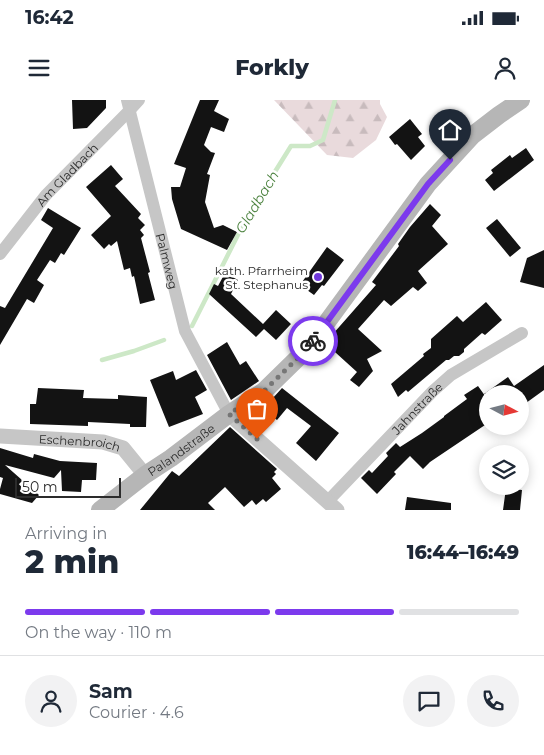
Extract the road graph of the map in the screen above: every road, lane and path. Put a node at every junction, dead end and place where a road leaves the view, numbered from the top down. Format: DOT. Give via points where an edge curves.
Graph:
graph roads {
  1 [pos="138,100"];
  2 [pos="521,100"];
  3 [pos="128,106"];
  4 [pos="0,254"];
  5 [pos="522,333"];
  6 [pos="229,414"];
  7 [pos="0,436"];
  8 [pos="145,475"];
  9 [pos="332,506"];
  10 [pos="100,510"];
  1 -- 3 [label="street, Am Gladbach"];
  2 -- 6 [label="main road, Palandstraße" via="473,135 428,184 308,348 264,391"];
  3 -- 4 [label="street, Am Gladbach" via="46,195"];
  3 -- 6 [label="street, Palmweg" via="185,331"];
  5 -- 9 [label="street, Jahnstraße" via="451,375 433,391"];
  6 -- 8 [label="main road, Palandstraße"];
  6 -- 9 [label="street"];
  7 -- 8 [label="street, Eschenbroich" via="103,442 123,448"];
  8 -- 10 [label="main road, Palandstraße"];
}
